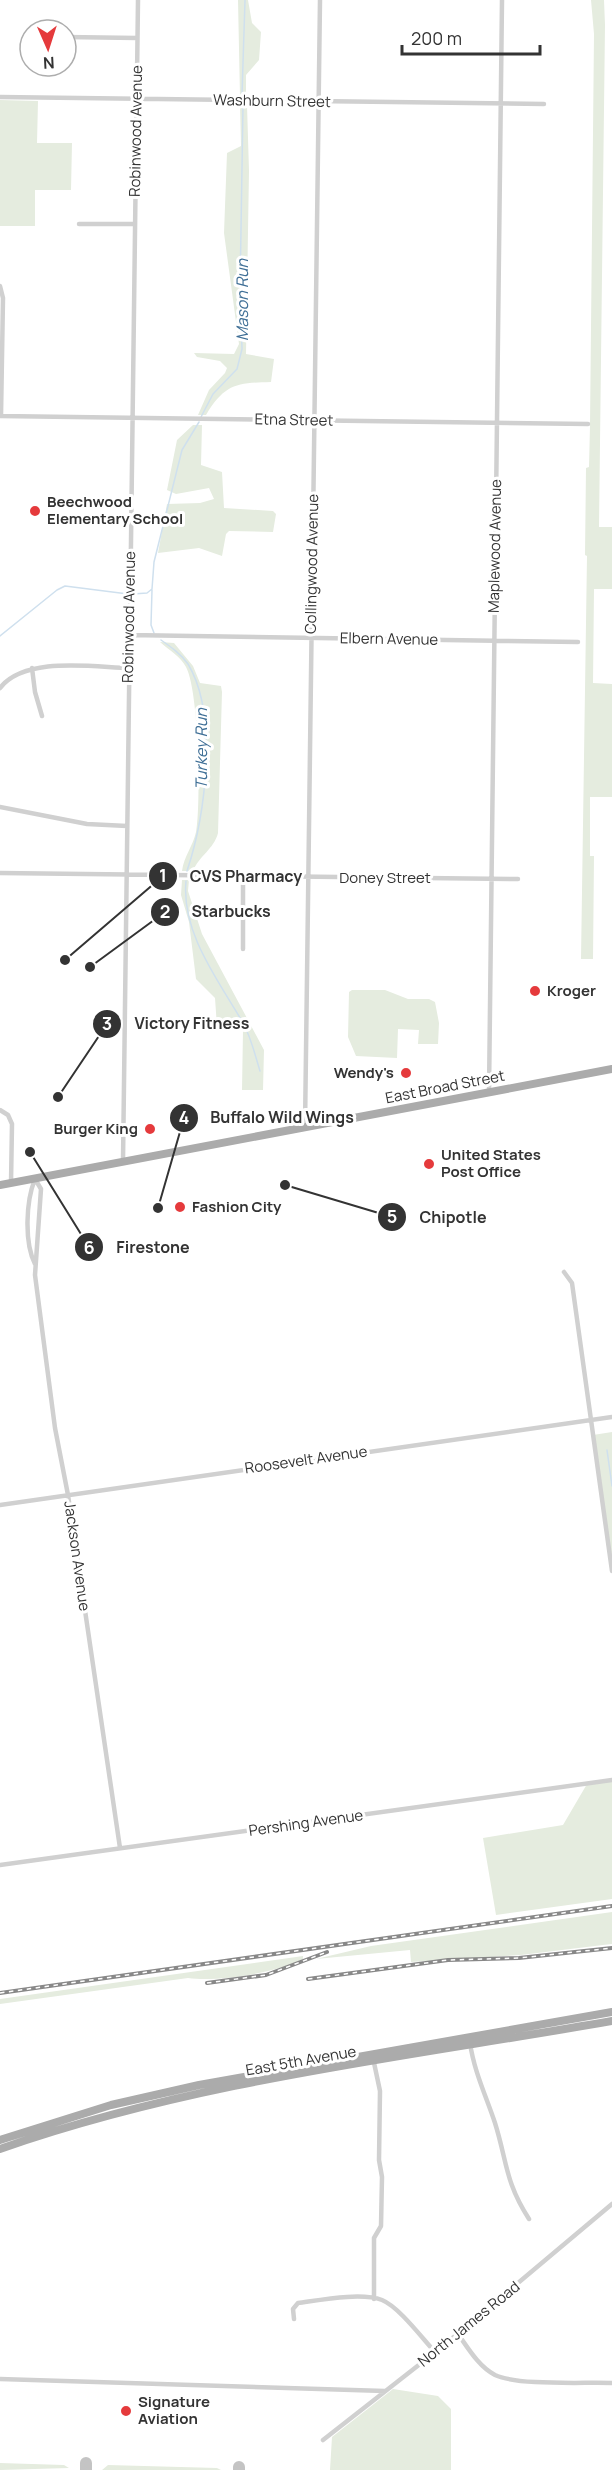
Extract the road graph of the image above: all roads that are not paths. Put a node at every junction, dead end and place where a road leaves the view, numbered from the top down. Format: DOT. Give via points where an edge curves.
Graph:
graph roads {
  1 [pos="138,0"];
  2 [pos="320,0"];
  3 [pos="502,0"];
  4 [pos="78,37"];
  5 [pos="137,38"];
  6 [pos="0,97"];
  7 [pos="136,99"];
  8 [pos="319,101"];
  9 [pos="501,104"];
  10 [pos="544,104"];
  11 [pos="79,224"];
  12 [pos="135,224"];
  13 [pos="0,286"];
  14 [pos="1,416"];
  15 [pos="132,418"];
  16 [pos="314,421"];
  17 [pos="497,423"];
  18 [pos="588,424"];
  19 [pos="129,635"];
  20 [pos="311,638"];
  21 [pos="494,641"];
  22 [pos="578,642"];
  23 [pos="32,668"];
  24 [pos="129,668"];
  25 [pos="0,688"];
  26 [pos="42,716"];
  27 [pos="0,807"];
  28 [pos="127,826"];
  29 [pos="0,873"];
  30 [pos="126,875"];
  31 [pos="243,877"];
  32 [pos="309,878"];
  33 [pos="518,879"];
  34 [pos="491,880"];
  35 [pos="243,949"];
  36 [pos="612,1069"];
  37 [pos="489,1092"];
  38 [pos="0,1110"];
  39 [pos="305,1127"];
  40 [pos="123,1162"];
  41 [pos="35,1179"];
  42 [pos="11,1183"];
  43 [pos="0,1185"];
  44 [pos="29,1218"];
  45 [pos="40,1218"];
  46 [pos="30,1250"];
  47 [pos="38,1250"];
  48 [pos="35,1264"];
  49 [pos="564,1272"];
  50 [pos="612,1417"];
  51 [pos="592,1419"];
  52 [pos="69,1495"];
  53 [pos="0,1505"];
  54 [pos="612,1571"];
  55 [pos="612,1780"];
  56 [pos="120,1848"];
  57 [pos="0,1865"];
  58 [pos="612,2012"];
  59 [pos="612,2021"];
  60 [pos="470,2041"];
  61 [pos="373,2058"];
  62 [pos="0,2140"];
  63 [pos="0,2149"];
  64 [pos="612,2204"];
  65 [pos="529,2219"];
  66 [pos="374,2299"];
  67 [pos="294,2319"];
  68 [pos="458,2334"];
  69 [pos="435,2352"];
  70 [pos="0,2379"];
  71 [pos="612,2383"];
  72 [pos="385,2391"];
  73 [pos="323,2440"];
  1 -- 5 [label="street, Robinwood Avenue"];
  2 -- 8 [label="street, Collingwood Avenue"];
  3 -- 9 [label="street, Maplewood Avenue"];
  4 -- 5 [label="street"];
  5 -- 7 [label="street, Robinwood Avenue"];
  6 -- 7 [label="street, Washburn Street"];
  7 -- 8 [label="street, Washburn Street"];
  7 -- 12 [label="street, Robinwood Avenue"];
  8 -- 9 [label="street, Washburn Street"];
  8 -- 16 [label="street, Collingwood Avenue"];
  9 -- 10 [label="street, Washburn Street"];
  9 -- 17 [label="street, Maplewood Avenue"];
  11 -- 12 [label="street"];
  12 -- 15 [label="street, Robinwood Avenue"];
  13 -- 14 [label="street"];
  14 -- 15 [label="street, Etna Street"];
  15 -- 16 [label="street, Etna Street"];
  15 -- 19 [label="street, Robinwood Avenue"];
  16 -- 17 [label="street, Etna Street"];
  16 -- 20 [label="street, Collingwood Avenue"];
  17 -- 18 [label="street, Etna Street"];
  17 -- 21 [label="street, Maplewood Avenue"];
  19 -- 20 [label="street, Elbern Avenue"];
  19 -- 24 [label="street, Robinwood Avenue"];
  20 -- 21 [label="street, Elbern Avenue"];
  20 -- 32 [label="street, Collingwood Avenue"];
  21 -- 22 [label="street, Elbern Avenue"];
  21 -- 34 [label="street, Maplewood Avenue"];
  23 -- 24 [label="street"];
  23 -- 25 [label="street" via="16,674"];
  23 -- 26 [label="street"];
  24 -- 28 [label="street, Robinwood Avenue"];
  27 -- 28 [label="street" via="73,822"];
  28 -- 30 [label="street, Robinwood Avenue"];
  29 -- 30 [label="street, Doney Street"];
  30 -- 31 [label="street, Doney Street"];
  30 -- 40 [label="street, Robinwood Avenue"];
  31 -- 32 [label="street, Doney Street"];
  31 -- 35 [label="street"];
  32 -- 34 [label="street, Doney Street"];
  32 -- 39 [label="street, Collingwood Avenue"];
  33 -- 34 [label="street, Doney Street"];
  34 -- 37 [label="street, Maplewood Avenue"];
  36 -- 37 [label="main road, East Broad Street"];
  37 -- 39 [label="main road, East Broad Street"];
  38 -- 42 [label="street" via="12,1124"];
  39 -- 40 [label="main road, East Broad Street"];
  40 -- 41 [label="main road, East Broad Street"];
  41 -- 42 [label="main road, East Broad Street"];
  41 -- 44 [label="street, Jackson Avenue" via="30,1190"];
  41 -- 45 [label="street, Jackson Avenue" via="40,1189"];
  42 -- 43 [label="main road, East Broad Street"];
  44 -- 45 [label="street"];
  44 -- 46 [label="street, Jackson Avenue"];
  45 -- 47 [label="street, Jackson Avenue"];
  46 -- 47 [label="street"];
  46 -- 48 [label="street, Jackson Avenue"];
  47 -- 48 [label="street, Jackson Avenue"];
  48 -- 52 [label="street, Jackson Avenue" via="55,1425"];
  49 -- 51 [label="street" via="572,1283"];
  50 -- 51 [label="street, Roosevelt Avenue"];
  51 -- 52 [label="street, Roosevelt Avenue"];
  51 -- 54 [label="street"];
  52 -- 53 [label="street, Roosevelt Avenue"];
  52 -- 56 [label="street, Jackson Avenue"];
  55 -- 56 [label="street, Pershing Avenue"];
  56 -- 57 [label="street, Pershing Avenue"];
  58 -- 60 [label="main road, East 5th Avenue"];
  59 -- 60 [label="main road, East 5th Avenue"];
  60 -- 61 [label="main road, East 5th Avenue"];
  60 -- 65 [label="street" via="505,2169 516,2199"];
  61 -- 62 [label="main road, East 5th Avenue" via="164,2092"];
  61 -- 63 [label="main road, East 5th Avenue" via="165,2101"];
  61 -- 66 [label="street" via="380,2091 382,2177 381,2226 374,2238"];
  64 -- 68 [label="street, North James Road"];
  66 -- 67 [label="street" via="335,2298 298,2303 293,2309"];
  66 -- 69 [label="street" via="393,2308"];
  68 -- 69 [label="street, North James Road"];
  68 -- 71 [label="street" via="476,2360 494,2375 519,2382"];
  69 -- 72 [label="street, North James Road"];
  70 -- 72 [label="street"];
  72 -- 73 [label="street, North James Road"];
}
